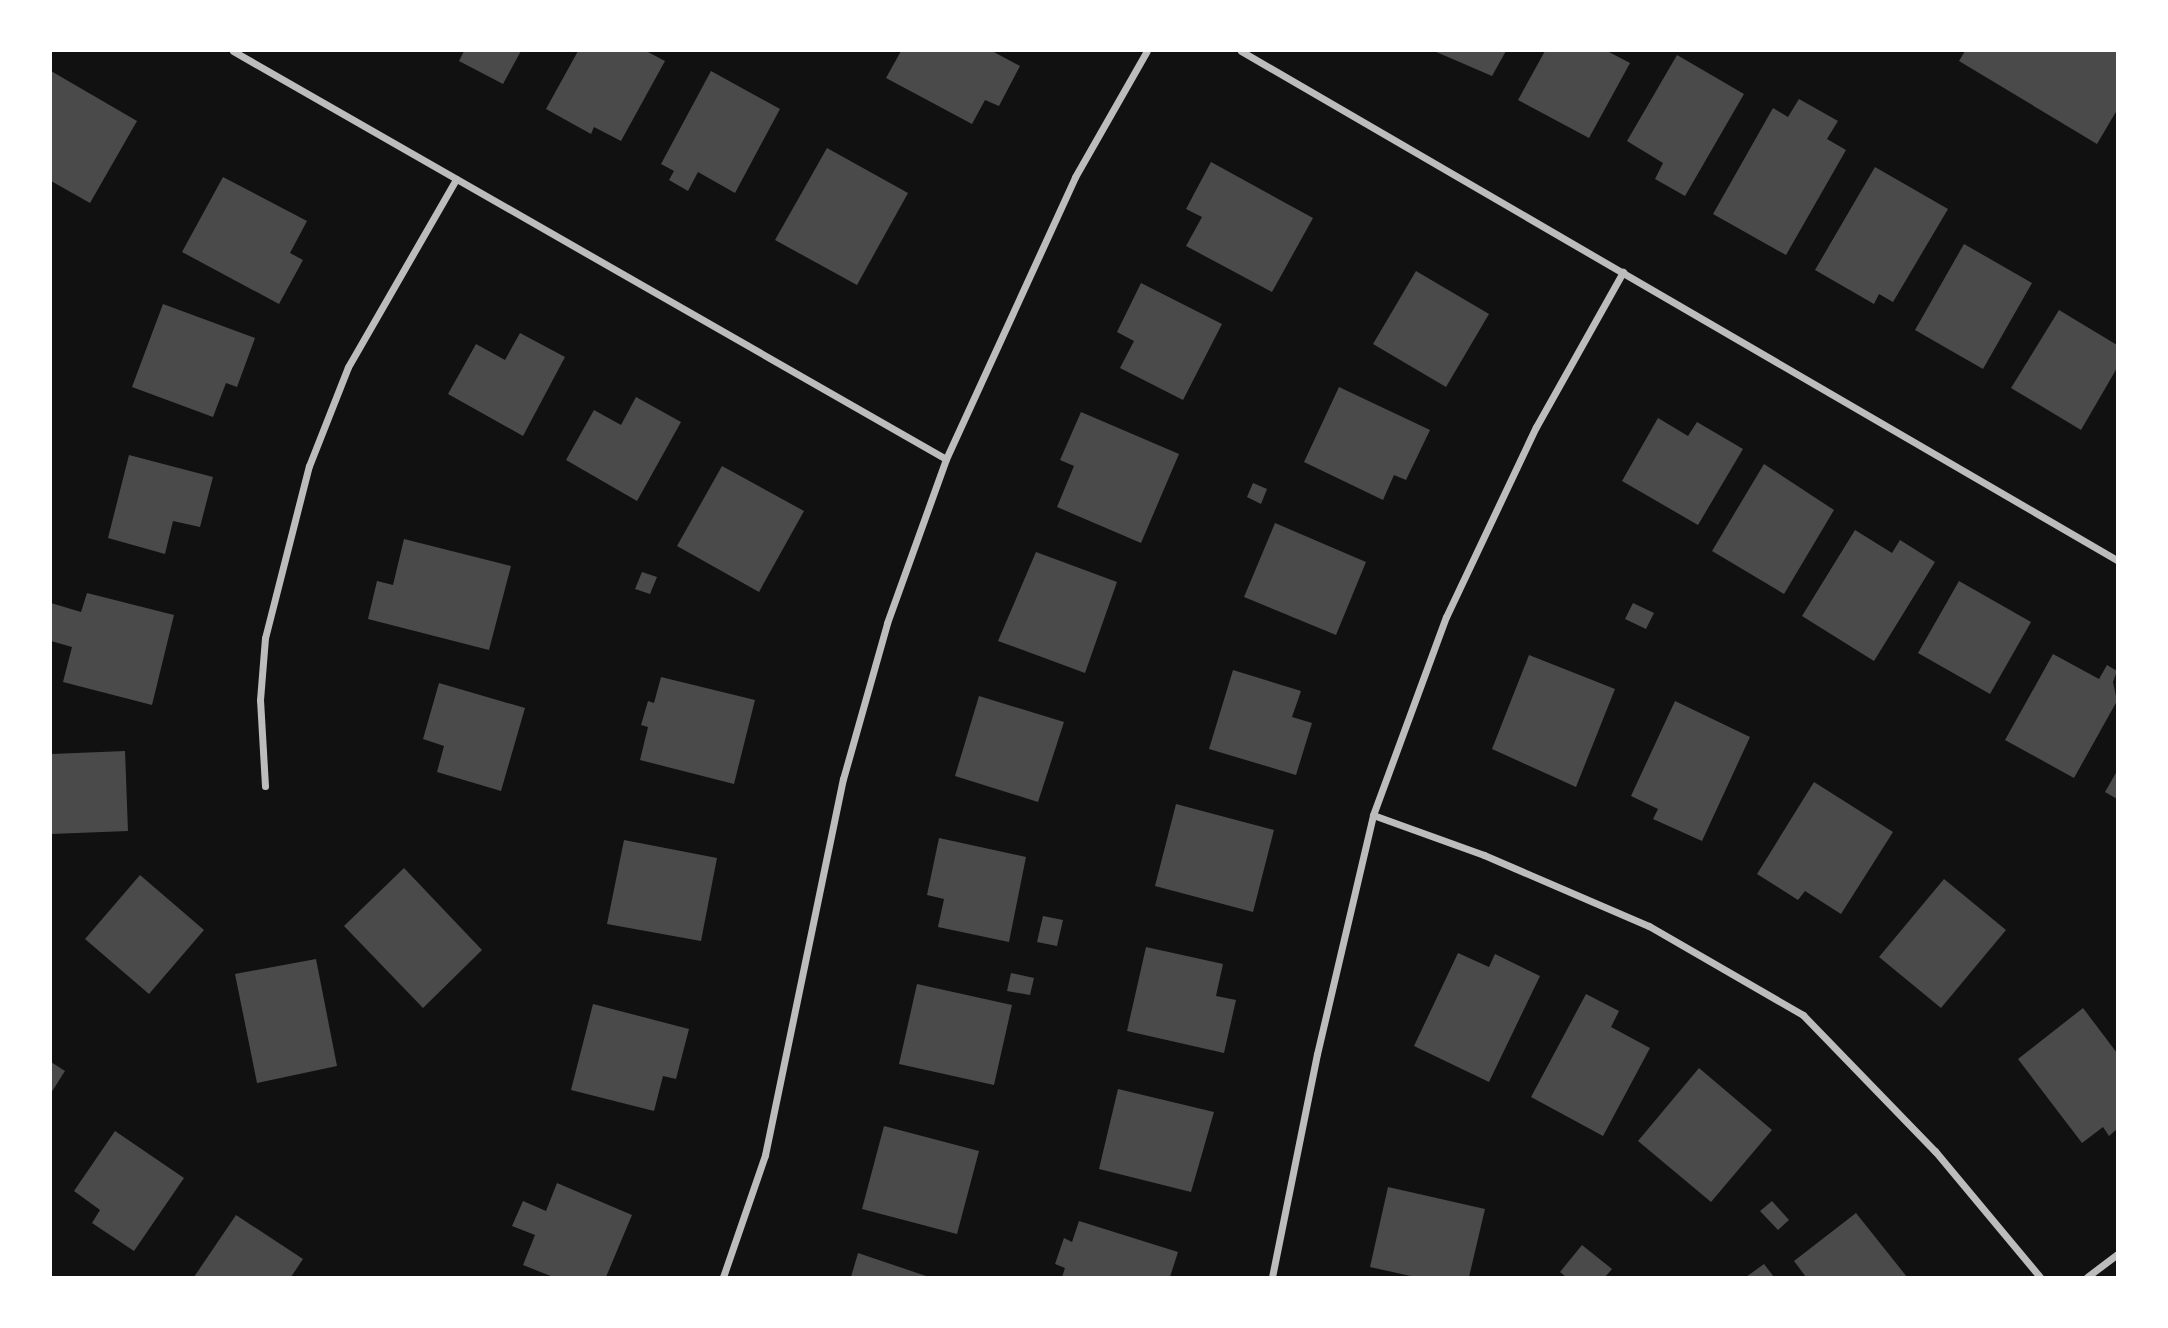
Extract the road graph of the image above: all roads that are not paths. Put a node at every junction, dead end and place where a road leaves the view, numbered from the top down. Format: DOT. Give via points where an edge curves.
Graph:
graph roads {
  1 [pos="233,51"];
  2 [pos="1147,51"];
  3 [pos="1241,51"];
  4 [pos="456,179"];
  5 [pos="1623,272"];
  6 [pos="946,459"];
  7 [pos="2117,560"];
  8 [pos="265,786"];
  9 [pos="1373,815"];
  10 [pos="2117,1254"];
  11 [pos="723,1277"];
  12 [pos="1272,1277"];
  13 [pos="2040,1277"];
  14 [pos="2087,1277"];
  1 -- 4 [label="street"];
  2 -- 6 [label="street" via="1075,177"];
  3 -- 5 [label="street"];
  4 -- 6 [label="street"];
  4 -- 8 [label="street" via="348,367 309,466 265,638 260,700"];
  5 -- 7 [label="street"];
  5 -- 9 [label="street" via="1536,427 1446,617"];
  6 -- 11 [label="street" via="887,622 843,779 765,1155"];
  9 -- 12 [label="street" via="1317,1054"];
  9 -- 13 [label="street" via="1484,855 1649,926 1802,1016 1935,1151"];
  10 -- 14 [label="street"];
}
